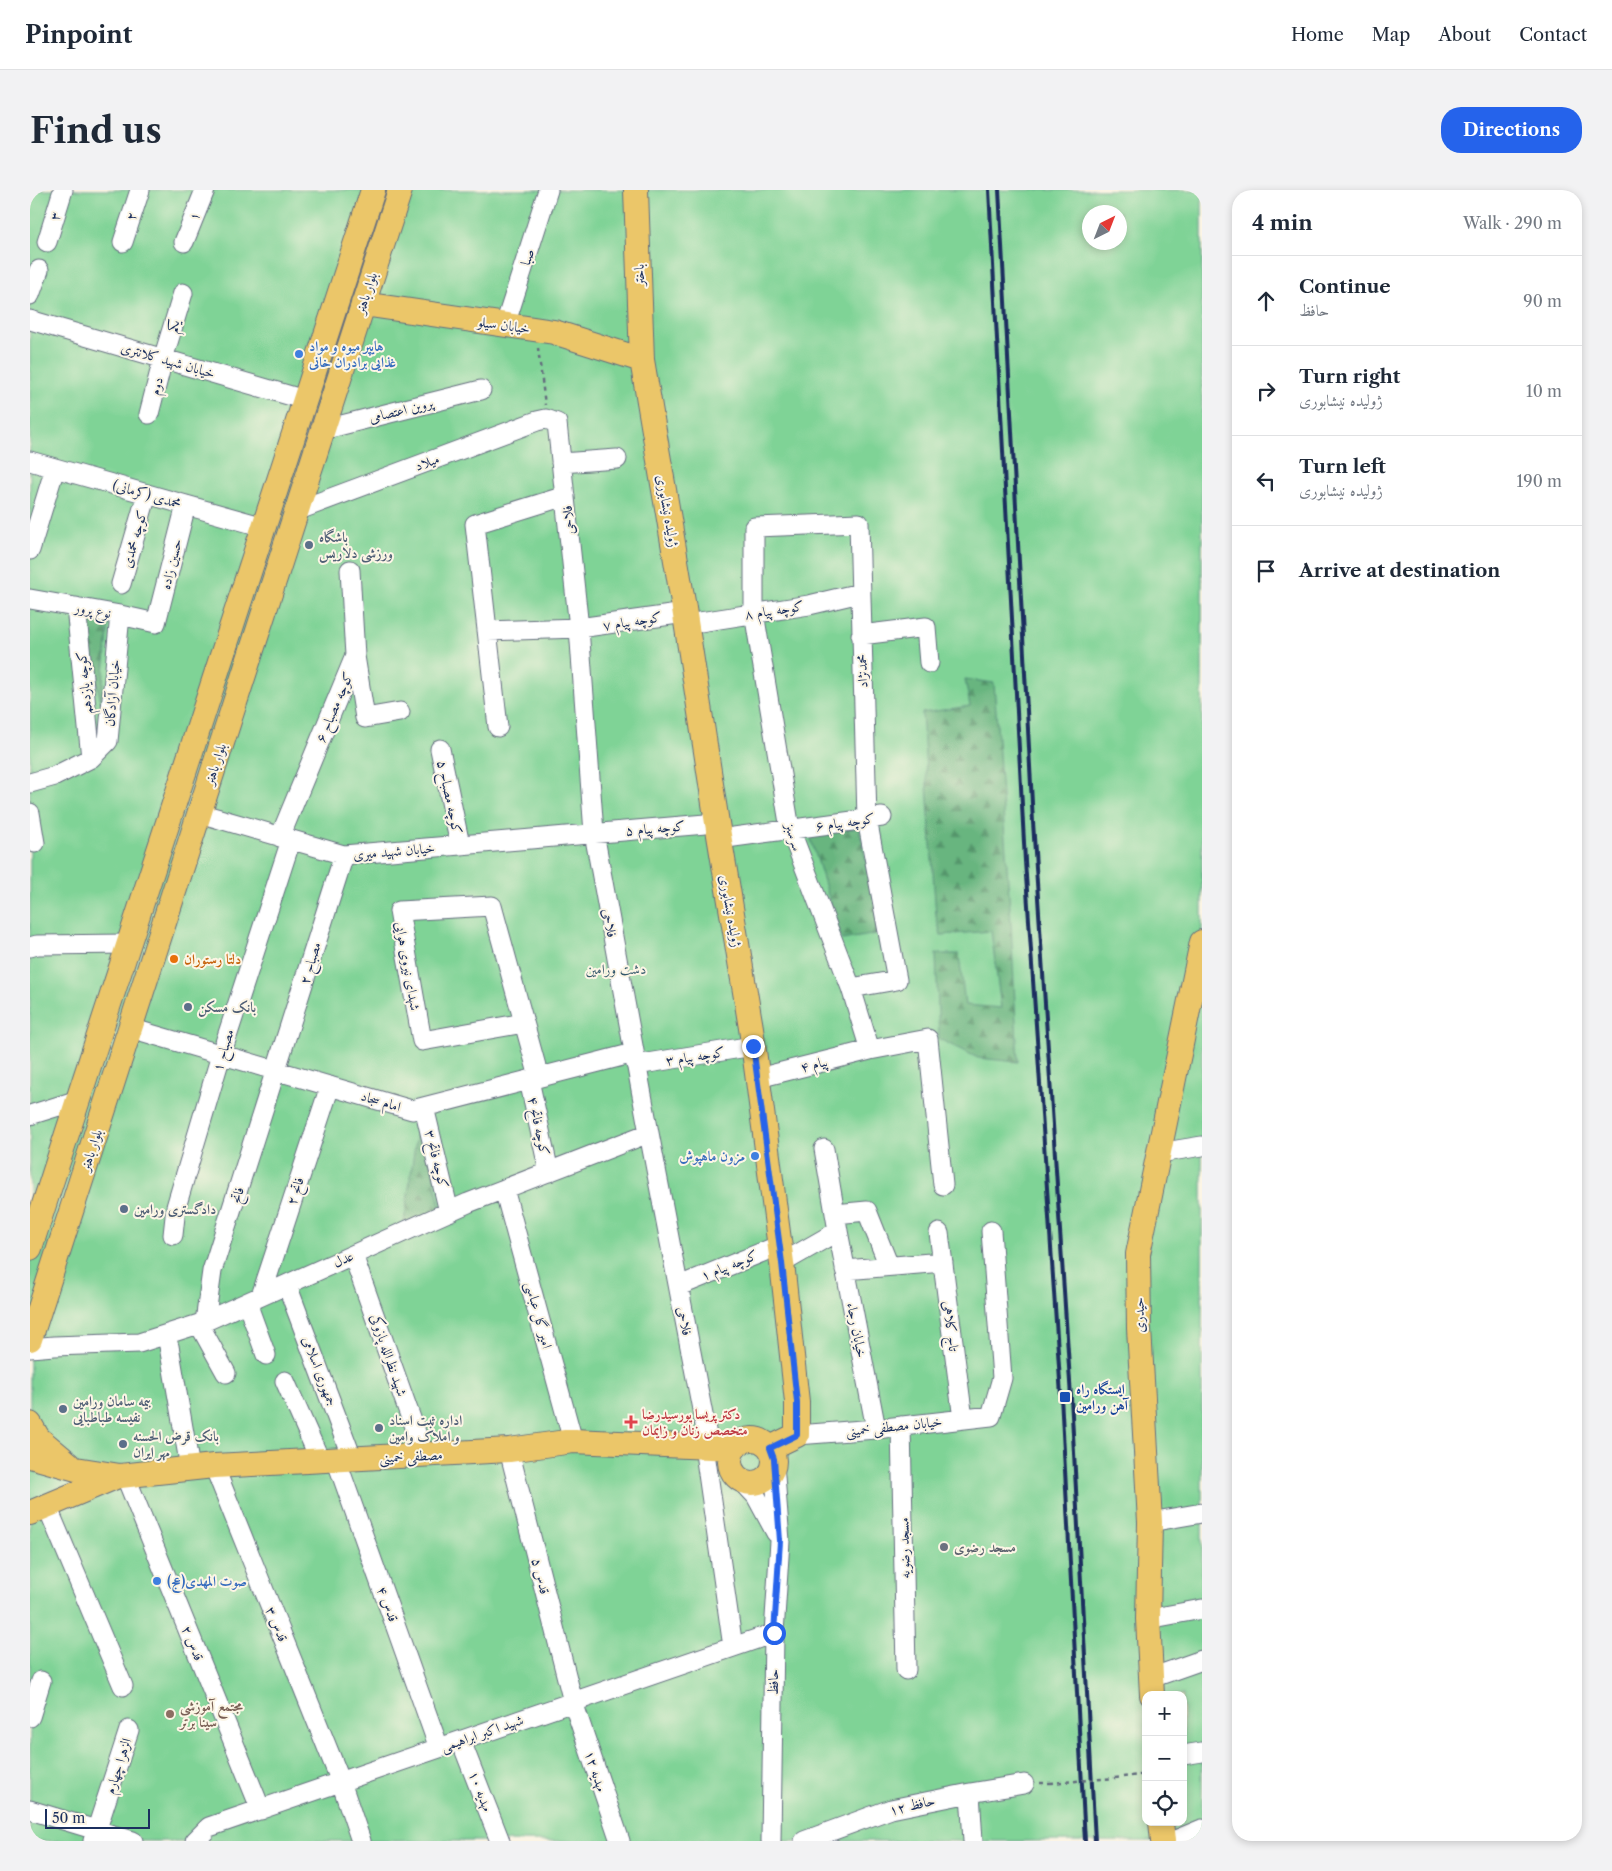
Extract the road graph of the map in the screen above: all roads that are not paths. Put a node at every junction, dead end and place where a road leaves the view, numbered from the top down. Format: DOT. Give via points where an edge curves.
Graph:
graph roads {
  1 [pos="63,190"];
  2 [pos="140,190"];
  3 [pos="205,190"];
  4 [pos="374,190"];
  5 [pos="400,190"];
  6 [pos="548,190"];
  7 [pos="636,190"];
  8 [pos="47,242"];
  9 [pos="123,242"];
  10 [pos="184,242"];
  11 [pos="39,270"];
  12 [pos="183,293"];
  13 [pos="30,296"];
  14 [pos="363,304"];
  15 [pos="30,320"];
  16 [pos="505,325"];
  17 [pos="163,358"];
  18 [pos="642,360"];
  19 [pos="480,390"];
  20 [pos="305,400"];
  21 [pos="149,414"];
  22 [pos="552,421"];
  23 [pos="322,430"];
  24 [pos="617,459"];
  25 [pos="30,461"];
  26 [pos="561,463"];
  27 [pos="55,468"];
  28 [pos="146,494"];
  29 [pos="565,496"];
  30 [pos="186,505"];
  31 [pos="296,510"];
  32 [pos="859,523"];
  33 [pos="264,527"];
  34 [pos="30,550"];
  35 [pos="350,570"];
  36 [pos="121,584"];
  37 [pos="860,593"];
  38 [pos="30,599"];
  39 [pos="76,607"];
  40 [pos="754,614"];
  41 [pos="120,615"];
  42 [pos="686,618"];
  43 [pos="156,623"];
  44 [pos="579,628"];
  45 [pos="487,631"];
  46 [pos="861,635"];
  47 [pos="356,656"];
  48 [pos="929,663"];
  49 [pos="400,712"];
  50 [pos="498,727"];
  51 [pos="440,749"];
  52 [pos="91,758"];
  53 [pos="30,783"];
  54 [pos="30,813"];
  55 [pos="199,813"];
  56 [pos="874,818"];
  57 [pos="790,829"];
  58 [pos="718,831"];
  59 [pos="594,833"];
  60 [pos="286,838"];
  61 [pos="35,843"];
  62 [pos="460,845"];
  63 [pos="344,855"];
  64 [pos="1202,942"];
  65 [pos="129,944"];
  66 [pos="30,947"];
  67 [pos="851,988"];
  68 [pos="524,1023"];
  69 [pos="130,1028"];
  70 [pos="753,1046"];
  71 [pos="870,1050"];
  72 [pos="221,1055"];
  73 [pos="635,1059"];
  74 [pos="277,1071"];
  75 [pos="758,1078"];
  76 [pos="534,1079"];
  77 [pos="330,1086"];
  78 [pos="78,1100"];
  79 [pos="424,1107"];
  80 [pos="30,1115"];
  81 [pos="649,1133"];
  82 [pos="1202,1146"];
  83 [pos="824,1149"];
  84 [pos="1159,1153"];
  85 [pos="549,1172"];
  86 [pos="943,1185"];
  87 [pos="504,1189"];
  88 [pos="450,1212"];
  89 [pos="836,1223"];
  90 [pos="991,1230"];
  91 [pos="173,1234"];
  92 [pos="939,1234"];
  93 [pos="30,1248"];
  94 [pos="781,1254"];
  95 [pos="353,1255"];
  96 [pos="943,1262"];
  97 [pos="889,1266"];
  98 [pos="845,1270"];
  99 [pos="287,1284"];
  100 [pos="679,1286"];
  101 [pos="254,1300"];
  102 [pos="202,1323"];
  103 [pos="30,1339"];
  104 [pos="169,1346"];
  105 [pos="30,1348"];
  106 [pos="266,1355"];
  107 [pos="226,1373"];
  108 [pos="285,1381"];
  109 [pos="962,1419"];
  110 [pos="30,1424"];
  111 [pos="901,1426"];
  112 [pos="876,1429"];
  113 [pos="797,1435"];
  114 [pos="573,1441"];
  115 [pos="707,1446"];
  116 [pos="733,1448"];
  117 [pos="509,1450"];
  118 [pos="30,1456"];
  119 [pos="424,1456"];
  120 [pos="772,1456"];
  121 [pos="336,1459"];
  122 [pos="214,1466"];
  123 [pos="190,1468"];
  124 [pos="76,1470"];
  125 [pos="122,1475"];
  126 [pos="742,1481"];
  127 [pos="39,1510"];
  128 [pos="1202,1513"];
  129 [pos="1150,1522"];
  130 [pos="780,1541"];
  131 [pos="1202,1609"];
  132 [pos="1148,1619"];
  133 [pos="774,1633"];
  134 [pos="733,1647"];
  135 [pos="1202,1660"];
  136 [pos="906,1670"];
  137 [pos="41,1681"];
  138 [pos="122,1686"];
  139 [pos="1151,1686"];
  140 [pos="573,1702"];
  141 [pos="30,1717"];
  142 [pos="129,1730"];
  143 [pos="461,1741"];
  144 [pos="439,1748"];
  145 [pos="1202,1752"];
  146 [pos="1187,1754"];
  147 [pos="341,1782"];
  148 [pos="1024,1784"];
  149 [pos="970,1793"];
  150 [pos="30,1810"];
  151 [pos="260,1810"];
  152 [pos="1161,1826"];
  153 [pos="1202,1829"];
  154 [pos="95,1836"];
  155 [pos="133,1841"];
  156 [pos="195,1841"];
  157 [pos="361,1841"];
  158 [pos="500,1841"];
  159 [pos="620,1841"];
  160 [pos="772,1841"];
  161 [pos="804,1841"];
  162 [pos="973,1841"];
  163 [pos="1163,1841"];
  164 [pos="1173,1841"];
  1 -- 8 [label="street, ۳"];
  2 -- 9 [label="street, ۲"];
  3 -- 10 [label="street, ۱"];
  4 -- 20 [label="main road, بلوار باهنر"];
  5 -- 14 [label="main road, بلوار باهنر"];
  6 -- 16 [label="street, صبا"];
  7 -- 18 [label="main road, باختر"];
  11 -- 13 [label="street"];
  12 -- 17 [label="street, یکم"];
  14 -- 16 [label="main road, خیابان سیلو"];
  14 -- 23 [label="main road, بلوار باهنر"];
  15 -- 17 [label="street, خیابان شهید کلانتری"];
  16 -- 18 [label="main road, خیابان سیلو" via="554,332"];
  17 -- 20 [label="street, خیابان شهید کلانتری"];
  17 -- 21 [label="street, دوم"];
  18 -- 42 [label="main road, ژولیده نیشابوری"];
  19 -- 23 [label="street, پروین اعتصامی"];
  20 -- 33 [label="main road, بلوار باهنر"];
  22 -- 26 [label="street, فلاحی"];
  22 -- 31 [label="street, میلاد"];
  23 -- 31 [label="main road, بلوار باهنر"];
  24 -- 26 [label="street"];
  25 -- 27 [label="street, محمدی (کرمانی)"];
  26 -- 29 [label="street, فلاحی"];
  27 -- 28 [label="street, محمدی (کرمانی)"];
  27 -- 34 [label="street"];
  28 -- 30 [label="street, محمدی (کرمانی)"];
  28 -- 36 [label="street, کوچه محمدی"];
  29 -- 44 [label="street, فلاحی"];
  29 -- 45 [label="street" via="475,524"];
  30 -- 33 [label="street, محمدی (کرمانی)"];
  30 -- 43 [label="street, حسین زاده"];
  31 -- 55 [label="main road, بلوار باهنر"];
  32 -- 37 [label="street, محمدنژاد"];
  32 -- 40 [label="street, سرسبز" via="754,528"];
  33 -- 65 [label="main road, بلوار باهنر"];
  35 -- 47 [label="street, کوچه مصباح ۶"];
  37 -- 40 [label="street, کوچه پیام ۸"];
  37 -- 46 [label="street, محمدنژاد"];
  38 -- 39 [label="street, نوع پرور"];
  39 -- 41 [label="street, نوع پرور"];
  39 -- 52 [label="street, کوچه یازدهم"];
  40 -- 42 [label="street, کوچه پیام ۸"];
  40 -- 57 [label="street, سرسبز"];
  41 -- 43 [label="street, نوع پرور"];
  41 -- 52 [label="street, خیابان آزادگان" via="108,741"];
  42 -- 44 [label="street, کوچه پیام ۷"];
  42 -- 58 [label="main road, ژولیده نیشابوری"];
  44 -- 45 [label="street, کوچه پیام ۷"];
  44 -- 59 [label="street, فلاحی"];
  45 -- 50 [label="street"];
  46 -- 48 [label="street" via="926,627"];
  46 -- 56 [label="street, محمدنژاد"];
  47 -- 49 [label="street" via="365,718"];
  47 -- 60 [label="street, کوچه مصباح ۶"];
  51 -- 62 [label="street, کوچه مصباح ۵"];
  52 -- 53 [label="street, خیابان آزادگان" via="54,776"];
  54 -- 61 [label="street"];
  55 -- 60 [label="street, خیابان شهید میری"];
  55 -- 69 [label="main road, بلوار باهنر"];
  56 -- 57 [label="street, کوچه پیام ۶"];
  56 -- 67 [label="street, محمدنژاد" via="897,980"];
  57 -- 58 [label="street, کوچه پیام ۶"];
  57 -- 67 [label="street, سرسبز"];
  58 -- 59 [label="street, کوچه پیام ۵"];
  58 -- 70 [label="main road, ژولیده نیشابوری"];
  59 -- 62 [label="street, خیابان شهید میری"];
  59 -- 73 [label="street, فلاحی"];
  60 -- 63 [label="street, خیابان شهید میری"];
  60 -- 72 [label="street, مصباح ۱"];
  62 -- 63 [label="street, خیابان شهید میری"];
  63 -- 74 [label="street, مصباح ۲"];
  64 -- 84 [label="main road, حیدری"];
  65 -- 66 [label="street"];
  65 -- 78 [label="main road, بلوار باهنر"];
  67 -- 71 [label="street, سرسبز"];
  68 -- 68 [label="street, شهدای نیروی هوایی" via="492,906 399,911 422,1041"];
  68 -- 76 [label="street, شهدای نیروی هوایی"];
  69 -- 72 [label="street, امام سجاد"];
  69 -- 103 [label="main road, بلوار باهنر"];
  70 -- 73 [label="street, کوچه پیام ۳"];
  70 -- 75 [label="main road, ژولیده نیشابوری"];
  71 -- 75 [label="street, پیام ۴"];
  71 -- 86 [label="street, پیام ۴" via="928,1039"];
  72 -- 74 [label="street, امام سجاد"];
  72 -- 91 [label="street, مصباح ۱" via="176,1207"];
  73 -- 76 [label="street, امام سجاد"];
  73 -- 81 [label="street, فلاحی"];
  74 -- 77 [label="street, امام سجاد"];
  74 -- 102 [label="street, فاتح" via="212,1271"];
  75 -- 94 [label="main road, ژولیده نیشابوری"];
  76 -- 79 [label="street, امام سجاد"];
  76 -- 85 [label="street, کوچه فاتح ۴"];
  77 -- 79 [label="street, امام سجاد" via="412,1110"];
  77 -- 101 [label="street, فاتح ۲"];
  78 -- 80 [label="street"];
  78 -- 93 [label="main road, بلوار باهنر"];
  79 -- 88 [label="street, کوچه فاتح ۳"];
  81 -- 85 [label="street, عدل"];
  81 -- 100 [label="street, فلاحی"];
  82 -- 84 [label="street"];
  83 -- 89 [label="street, خیابان رجاء"];
  84 -- 129 [label="main road, حیدری" via="1138,1254"];
  85 -- 87 [label="street, عدل"];
  87 -- 88 [label="street, عدل"];
  87 -- 114 [label="street, امیر گل عباسی"];
  88 -- 95 [label="street, عدل"];
  89 -- 94 [label="street, کوچه پیام ۱"];
  89 -- 97 [label="street" via="866,1211"];
  89 -- 98 [label="street, خیابان رجاء"];
  90 -- 109 [label="street, خیابان مصطفی خمینی" via="1002,1378 991,1416"];
  92 -- 96 [label="street, تاج کلاهی"];
  94 -- 100 [label="street, کوچه پیام ۱"];
  94 -- 113 [label="main road, ژولیده نیشابوری" via="797,1402"];
  95 -- 99 [label="street, عدل"];
  95 -- 119 [label="street, شهید نظرالله پازوکی"];
  96 -- 97 [label="street"];
  96 -- 109 [label="street, تاج کلاهی"];
  97 -- 98 [label="street"];
  98 -- 112 [label="street, خیابان رجاء"];
  99 -- 101 [label="street, عدل"];
  99 -- 121 [label="street, جمهوری اسلامی"];
  100 -- 115 [label="street, فلاحی"];
  101 -- 102 [label="street, عدل"];
  101 -- 106 [label="street"];
  102 -- 105 [label="street, عدل" via="139,1343"];
  102 -- 107 [label="street"];
  104 -- 123 [label="street"];
  108 -- 121 [label="street"];
  109 -- 111 [label="street, خیابان مصطفی خمینی"];
  110 -- 124 [label="main road" via="38,1438"];
  111 -- 112 [label="street, خیابان مصطفی خمینی"];
  111 -- 136 [label="street, مسجد رضویه"];
  112 -- 113 [label="street, خیابان مصطفی خمینی"];
  113 -- 120 [label="main road"];
  114 -- 115 [label="main road, مصطفی خمینی"];
  114 -- 117 [label="main road, مصطفی خمینی"];
  115 -- 116 [label="main road, مصطفی خمینی"];
  115 -- 134 [label="street, فلاحی"];
  116 -- 120 [label="main road" via="751,1438 765,1442"];
  116 -- 126 [label="main road" via="731,1470"];
  117 -- 119 [label="main road, مصطفی خمینی"];
  117 -- 140 [label="street, قدس ۵"];
  118 -- 124 [label="main road"];
  119 -- 121 [label="main road, مصطفی خمینی"];
  120 -- 126 [label="main road" via="772,1470 762,1480"];
  120 -- 130 [label="street, حافظ"];
  121 -- 122 [label="main road, مصطفی خمینی"];
  121 -- 144 [label="street, قدس ۴"];
  122 -- 123 [label="main road, مصطفی خمینی"];
  122 -- 147 [label="street, قدس ۳"];
  123 -- 125 [label="main road, مصطفی خمینی"];
  124 -- 125 [label="main road"];
  125 -- 127 [label="main road"];
  125 -- 151 [label="street, قدس ۲"];
  126 -- 130 [label="street" via="756,1496"];
  127 -- 138 [label="street"];
  128 -- 129 [label="street"];
  129 -- 132 [label="main road, حیدری"];
  130 -- 133 [label="street, حافظ"];
  131 -- 132 [label="street"];
  132 -- 139 [label="main road, حیدری"];
  133 -- 134 [label="street, شهید اکبر ابراهیمی"];
  133 -- 160 [label="street, حافظ"];
  134 -- 140 [label="street, شهید اکبر ابراهیمی"];
  135 -- 139 [label="street"];
  137 -- 141 [label="street"];
  140 -- 143 [label="street, شهید اکبر ابراهیمی"];
  140 -- 159 [label="street, مهدیه ۱۲"];
  142 -- 154 [label="street, الزهرا چهارم"];
  143 -- 144 [label="street, شهید اکبر ابراهیمی"];
  143 -- 158 [label="street, مهدیه ۱۰"];
  144 -- 147 [label="street, شهید اکبر ابراهیمی"];
  145 -- 146 [label="street"];
  147 -- 151 [label="street, شهید اکبر ابراهیمی"];
  147 -- 157 [label="street, قدس ۳"];
  148 -- 149 [label="street, حافظ ۱۲"];
  149 -- 161 [label="street, حافظ ۱۲" via="891,1809"];
  149 -- 162 [label="street"];
  150 -- 154 [label="street"];
  151 -- 156 [label="street, شهید اکبر ابراهیمی" via="209,1827"];
  152 -- 163 [label="main road"];
  153 -- 164 [label="street"];
  154 -- 155 [label="street"];
}
